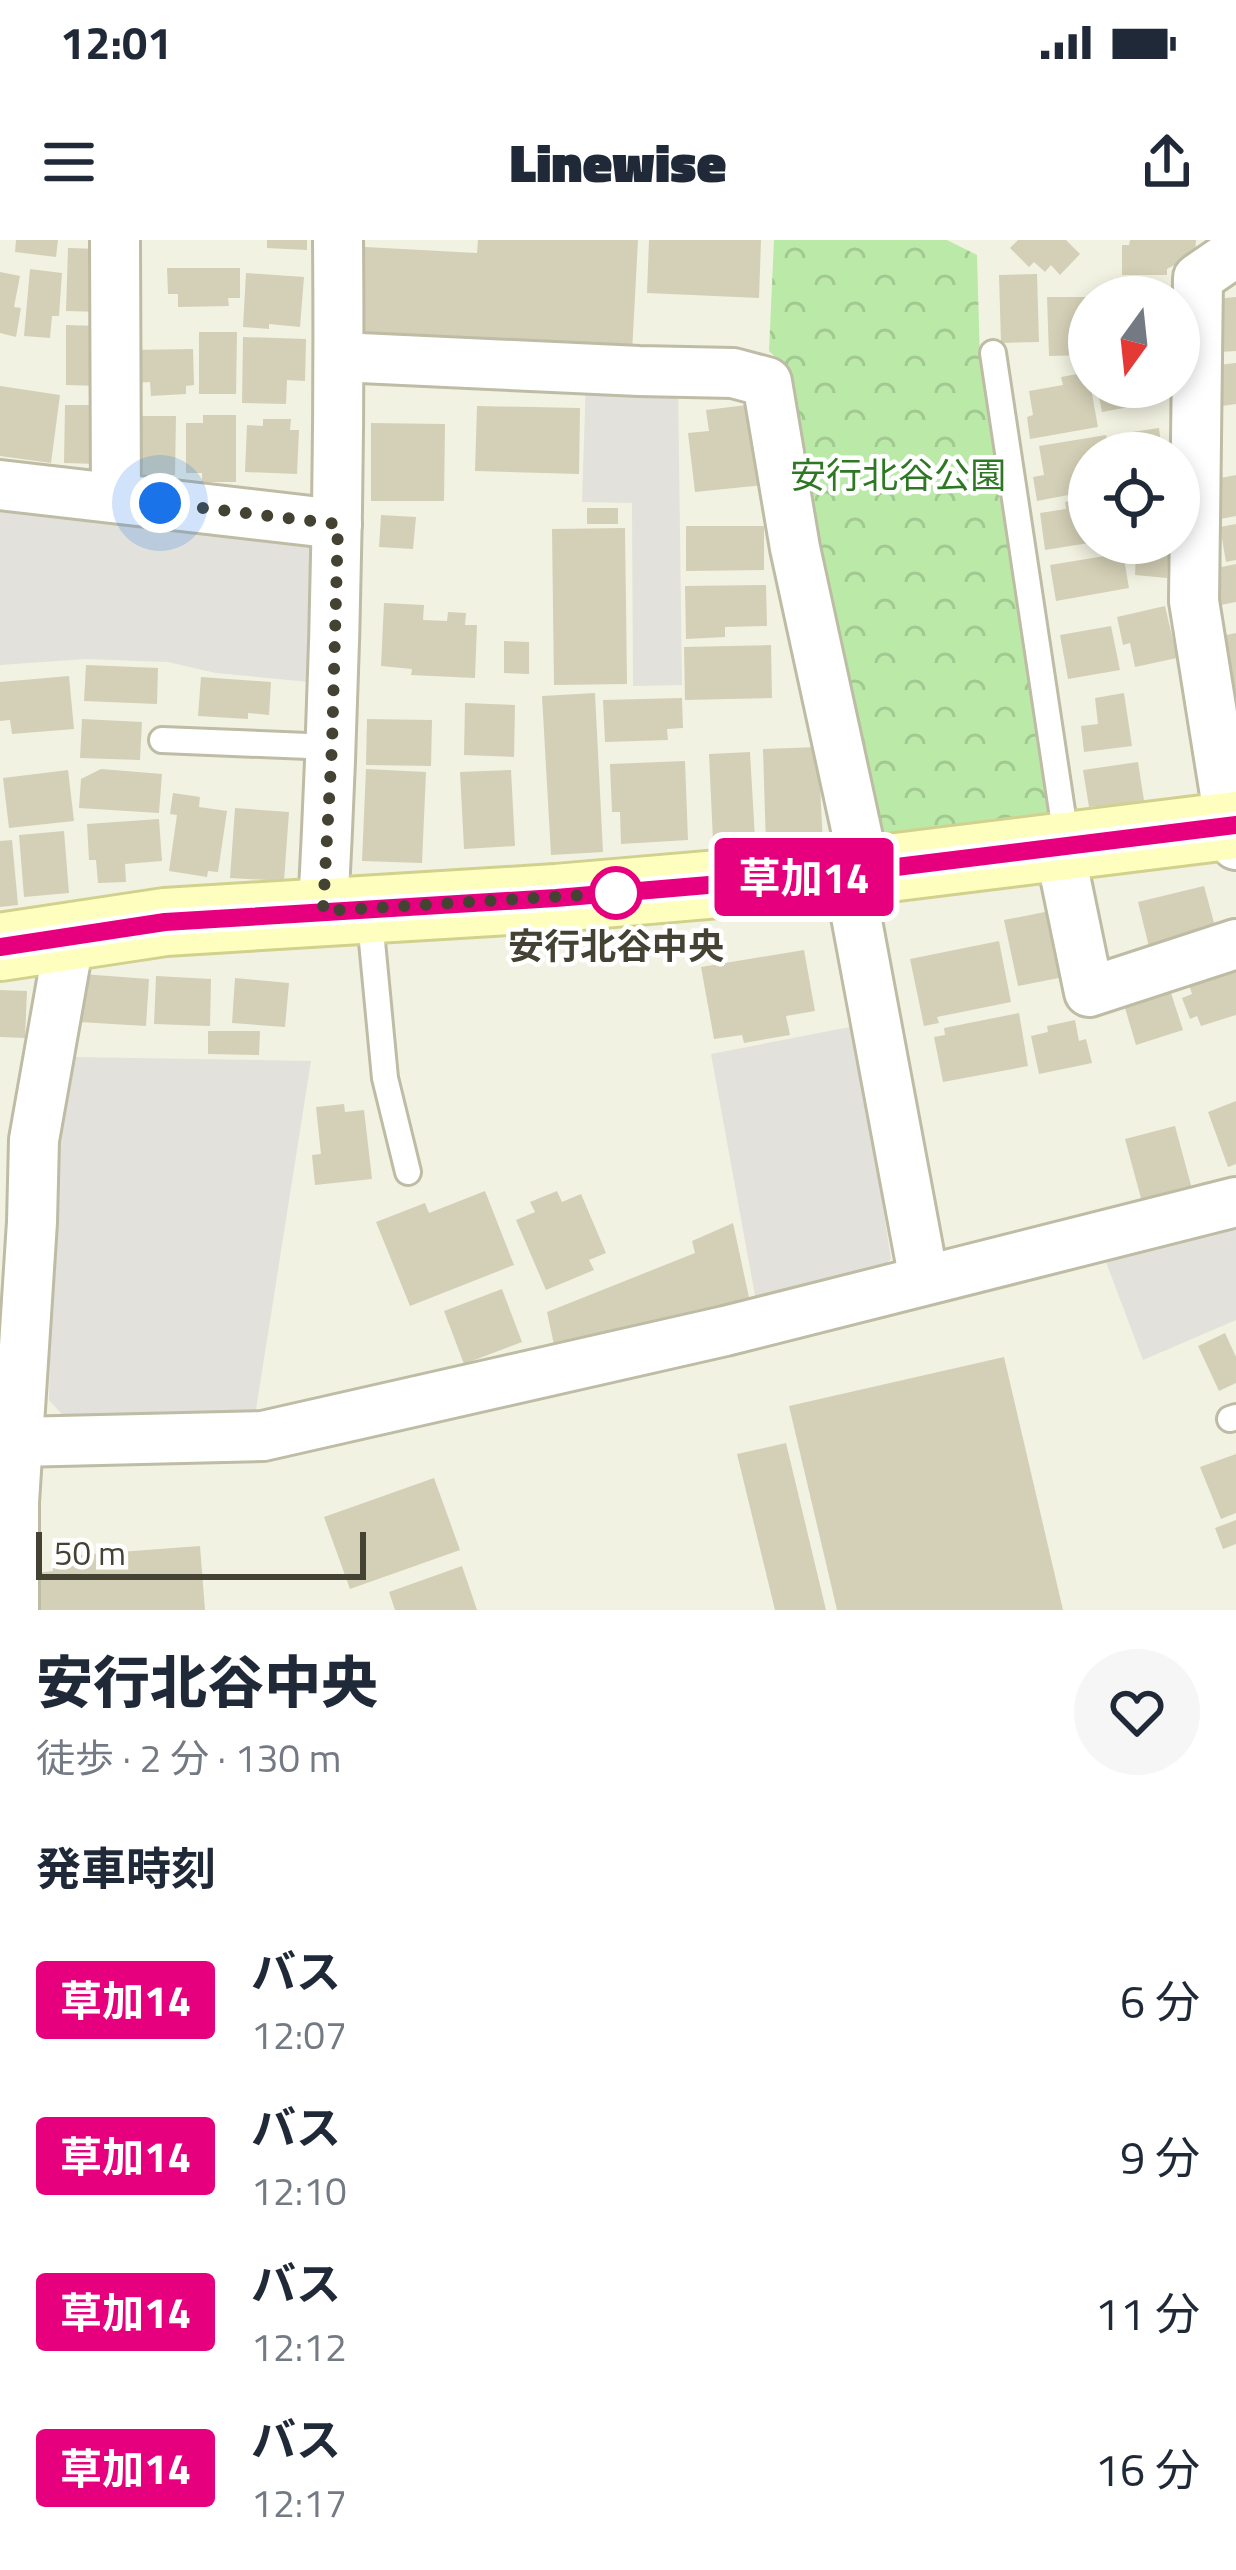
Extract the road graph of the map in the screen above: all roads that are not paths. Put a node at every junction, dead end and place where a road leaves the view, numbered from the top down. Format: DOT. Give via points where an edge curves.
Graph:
graph roads {
  1 [pos="115,240"];
  2 [pos="338,240"];
  3 [pos="1234,250"];
  4 [pos="993,353"];
  5 [pos="339,357"];
  6 [pos="0,485"];
  7 [pos="116,498"];
  8 [pos="338,524"];
  9 [pos="163,740"];
  10 [pos="332,746"];
  11 [pos="1234,832"];
  12 [pos="1063,847"];
  13 [pos="856,872"];
  14 [pos="346,909"];
  15 [pos="70,936"];
  16 [pos="1236,944"];
  17 [pos="0,947"];
  18 [pos="408,1172"];
  19 [pos="1236,1202"];
  20 [pos="16,1224"];
  21 [pos="924,1280"];
  22 [pos="10,1384"];
  23 [pos="18,1442"];
  24 [pos="7,1503"];
  25 [pos="14,1610"];
  1 -- 7 [label="street"];
  2 -- 5 [label="street"];
  3 -- 11 [label="street" via="1198,278 1194,601"];
  4 -- 12 [label="lane"];
  5 -- 8 [label="street"];
  5 -- 13 [label="street" via="733,373 767,382"];
  6 -- 7 [label="street"];
  7 -- 8 [label="street"];
  8 -- 10 [label="street"];
  9 -- 10 [label="lane"];
  10 -- 14 [label="street"];
  11 -- 12 [label="street"];
  12 -- 13 [label="street"];
  12 -- 16 [label="street" via="1089,992"];
  13 -- 14 [label="street"];
  13 -- 21 [label="street"];
  14 -- 15 [label="street"];
  14 -- 18 [label="lane"];
  15 -- 17 [label="street"];
  15 -- 20 [label="street"];
  19 -- 21 [label="street"];
  20 -- 22 [label="street"];
  21 -- 23 [label="street" via="263,1436"];
  22 -- 23 [label="street"];
  23 -- 24 [label="street"];
  24 -- 25 [label="street"];
}
